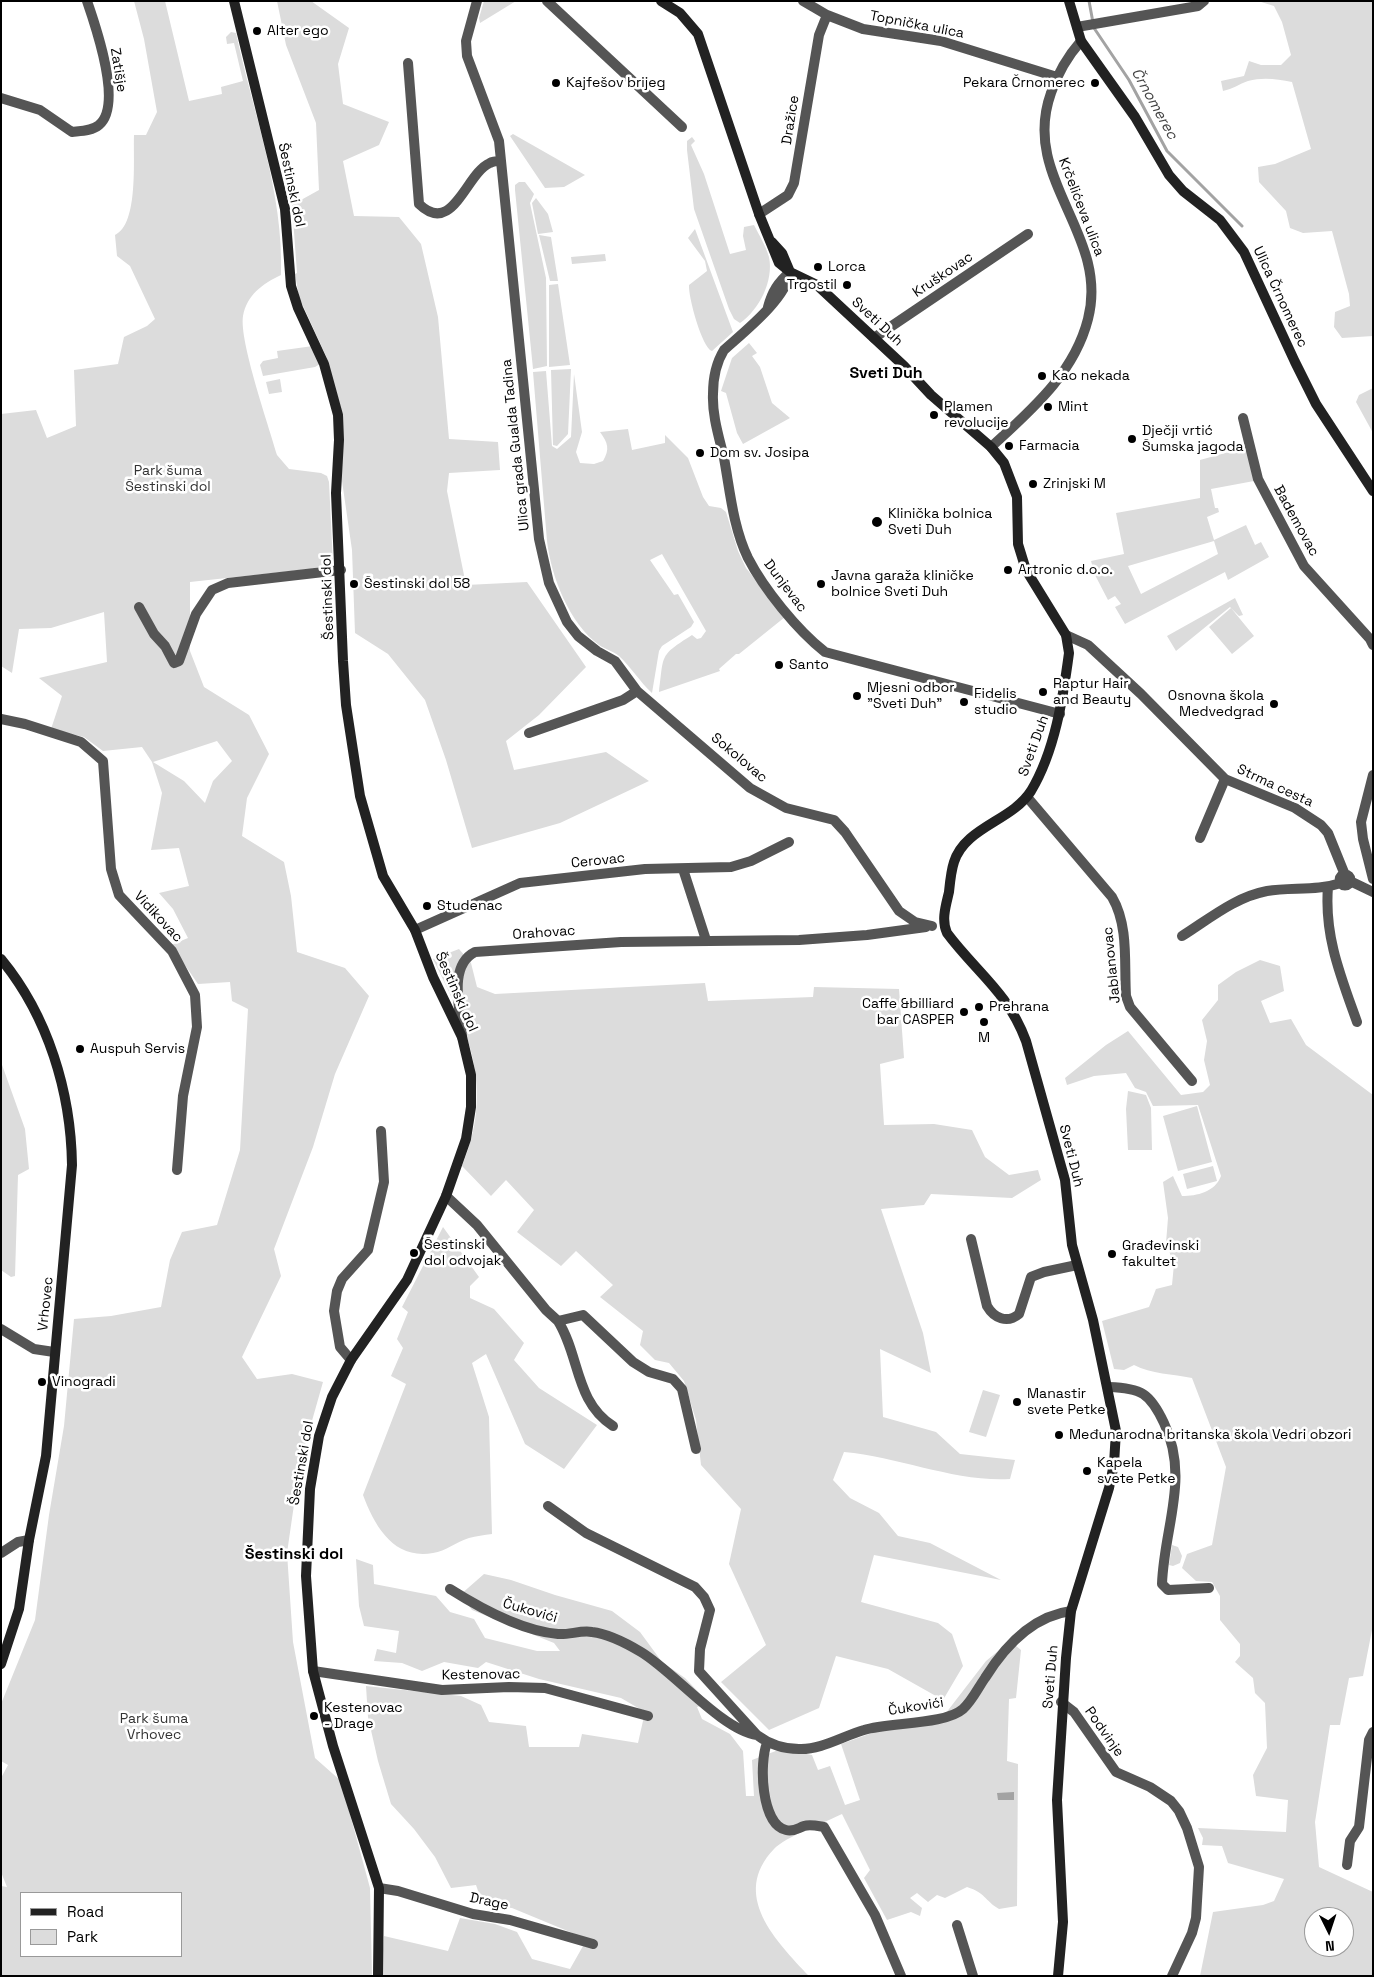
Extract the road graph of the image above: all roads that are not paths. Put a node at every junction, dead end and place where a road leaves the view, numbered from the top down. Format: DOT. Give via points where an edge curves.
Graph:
graph roads {
  1 [pos="88,1"];
  2 [pos="234,1"];
  3 [pos="477,1"];
  4 [pos="547,1"];
  5 [pos="661,1"];
  6 [pos="803,1"];
  7 [pos="1069,1"];
  8 [pos="1204,1"];
  9 [pos="827,15"];
  10 [pos="1077,28"];
  11 [pos="1082,41"];
  12 [pos="408,64"];
  13 [pos="1056,77"];
  14 [pos="1,98"];
  15 [pos="682,126"];
  16 [pos="502,161"];
  17 [pos="759,214"];
  18 [pos="1028,234"];
  19 [pos="790,272"];
  20 [pos="874,338"];
  21 [pos="1243,418"];
  22 [pos="991,447"];
  23 [pos="1373,491"];
  24 [pos="341,570"];
  25 [pos="139,607"];
  26 [pos="1066,635"];
  27 [pos="1373,645"];
  28 [pos="638,691"];
  29 [pos="1060,714"];
  30 [pos="1,719"];
  31 [pos="529,733"];
  32 [pos="1373,775"];
  33 [pos="1225,778"];
  34 [pos="1027,797"];
  35 [pos="1200,838"];
  36 [pos="789,842"];
  37 [pos="683,869"];
  38 [pos="1373,878"];
  39 [pos="1345,880"];
  40 [pos="1328,888"];
  41 [pos="1373,892"];
  42 [pos="944,924"];
  43 [pos="932,926"];
  44 [pos="415,930"];
  45 [pos="1182,936"];
  46 [pos="706,940"];
  47 [pos="1,959"];
  48 [pos="1357,1022"];
  49 [pos="462,1037"];
  50 [pos="1192,1082"];
  51 [pos="381,1131"];
  52 [pos="177,1170"];
  53 [pos="446,1196"];
  54 [pos="972,1239"];
  55 [pos="1077,1265"];
  56 [pos="558,1321"];
  57 [pos="1,1329"];
  58 [pos="54,1352"];
  59 [pos="351,1360"];
  60 [pos="1109,1387"];
  61 [pos="613,1426"];
  62 [pos="696,1449"];
  63 [pos="548,1506"];
  64 [pos="29,1540"];
  65 [pos="1,1553"];
  66 [pos="1209,1588"];
  67 [pos="450,1589"];
  68 [pos="1071,1610"];
  69 [pos="1,1664"];
  70 [pos="313,1671"];
  71 [pos="1062,1702"];
  72 [pos="648,1716"];
  73 [pos="1373,1732"];
  74 [pos="757,1735"];
  75 [pos="767,1743"];
  76 [pos="1347,1866"];
  77 [pos="379,1888"];
  78 [pos="957,1925"];
  79 [pos="593,1944"];
  80 [pos="378,1976"];
  81 [pos="901,1976"];
  82 [pos="973,1976"];
  83 [pos="1058,1976"];
  84 [pos="1172,1976"];
  1 -- 14 [label="street, Zatišje" via="102,48 109,104 99,125 90,130 72,132 40,110"];
  2 -- 24 [label="street, Šestinski dol" via="284,209 292,293 324,364 336,408 339,440 336,493"];
  3 -- 16 [label="street, Ulica grada Gualda Tadina" via="466,41 467,56 493,121"];
  4 -- 15 [label="street"];
  5 -- 17 [label="street" via="680,13 698,34"];
  6 -- 9 [label="street, Topnička ulica"];
  7 -- 10 [label="street, Ulica Črnomerec"];
  8 -- 10 [label="street" via="1198,6"];
  9 -- 13 [label="street, Topnička ulica" via="862,29 941,41"];
  9 -- 17 [label="street, Dražice" via="819,34 794,183 788,195"];
  10 -- 11 [label="street, Ulica Črnomerec"];
  11 -- 13 [label="street, Krčelićeva ulica" via="1064,61"];
  11 -- 23 [label="street, Ulica Črnomerec" via="1114,85 1169,175 1183,191 1220,220 1244,252 1316,404"];
  12 -- 16 [label="street" via="419,204 431,213 440,214 455,203 487,164"];
  13 -- 22 [label="street, Krčelićeva ulica" via="1044,112 1045,144 1051,172 1089,262 1088,318 1076,352 1058,382"];
  16 -- 28 [label="street, Ulica grada Gualda Tadina" via="539,539 548,583 573,629 597,651 615,661"];
  17 -- 19 [label="street"];
  18 -- 20 [label="street, Kruškovac"];
  19 -- 20 [label="street, Sveti Duh" via="817,285"];
  19 -- 29 [label="street, Dunjevac" via="786,288 776,301 719,357 714,380 714,408 738,530 759,578 825,652"];
  20 -- 22 [label="street, Sveti Duh" via="931,395"];
  21 -- 27 [label="street, Bademovac" via="1258,479 1304,566"];
  22 -- 26 [label="street, Sveti Duh" via="1006,468 1015,490 1018,544 1026,570"];
  24 -- 25 [label="street" via="228,583 212,590 196,614 178,661 174,662"];
  24 -- 44 [label="street, Šestinski dol" via="346,705 360,796 383,876"];
  26 -- 29 [label="street, Sveti Duh" via="1069,653"];
  26 -- 33 [label="street, Strma cesta" via="1088,645"];
  28 -- 31 [label="street" via="623,700"];
  28 -- 43 [label="street, Sokolovac" via="750,788 786,808 834,820 900,912 915,922"];
  29 -- 34 [label="street, Sveti Duh" via="1040,773"];
  30 -- 52 [label="street, Vidikovac" via="81,742 103,762 115,886 124,903 172,952 195,995 197,1028 183,1096"];
  32 -- 38 [label="street" via="1362,822"];
  33 -- 35 [label="street"];
  33 -- 39 [label="street, Strma cesta" via="1295,808 1322,825"];
  34 -- 42 [label="street, Sveti Duh" via="1009,815 971,838 959,852 952,869"];
  34 -- 50 [label="street, Jablanovac" via="1119,909 1123,927 1126,996 1130,1007"];
  36 -- 37 [label="street, Cerovac" via="731,867"];
  37 -- 44 [label="street, Cerovac" via="645,869 520,883"];
  37 -- 46 [label="street"];
  39 -- 40 [label="street"];
  39 -- 41 [label="street"];
  40 -- 45 [label="street" via="1254,894"];
  40 -- 48 [label="street" via="1327,917 1332,953"];
  42 -- 43 [label="street, Orahovac"];
  42 -- 55 [label="street, Sveti Duh" via="954,942 1006,1002 1022,1032 1065,1180"];
  43 -- 46 [label="street, Orahovac" via="799,940"];
  44 -- 49 [label="street, Šestinski dol"];
  46 -- 49 [label="street, Orahovac" via="556,945 475,952 467,956 461,966 459,979"];
  47 -- 58 [label="street, Vrhovec" via="34,1011 55,1058 70,1121 72,1165"];
  49 -- 53 [label="street, Šestinski dol" via="471,1075 469,1124"];
  51 -- 59 [label="street" via="384,1182 368,1250 342,1280 334,1311 340,1347"];
  53 -- 56 [label="street" via="477,1225"];
  53 -- 59 [label="street, Šestinski dol" via="407,1280"];
  54 -- 55 [label="street" via="988,1306 999,1318 1010,1319 1019,1314 1031,1277"];
  55 -- 60 [label="street, Sveti Duh"];
  56 -- 61 [label="street" via="590,1405"];
  56 -- 62 [label="street" via="583,1315 633,1362 648,1372 673,1379 682,1389"];
  57 -- 58 [label="street" via="34,1349"];
  58 -- 64 [label="street, Vrhovec" via="48,1439"];
  59 -- 70 [label="street, Šestinski dol" via="326,1411 310,1489 306,1576"];
  60 -- 66 [label="street" via="1138,1390 1153,1401 1170,1436 1177,1479 1162,1584 1168,1590"];
  60 -- 68 [label="street, Sveti Duh" via="1116,1431 1114,1464"];
  63 -- 74 [label="street, Čukovići" via="586,1533 696,1587 710,1610 700,1649 699,1671"];
  64 -- 65 [label="street" via="18,1542"];
  64 -- 69 [label="street, Vrhovec" via="19,1609"];
  67 -- 74 [label="street, Čukovići" via="494,1615 539,1629 558,1634 591,1631 611,1637 641,1652 737,1728"];
  68 -- 71 [label="street, Sveti Duh"];
  68 -- 75 [label="street, Čukovići" via="1048,1617 1013,1640 964,1709 949,1717 865,1729 809,1748"];
  70 -- 72 [label="street, Kestenovac" via="442,1690 545,1688"];
  70 -- 77 [label="street, Šestinski dol" via="333,1746"];
  71 -- 83 [label="street, Sveti Duh" via="1057,1800 1064,1922"];
  71 -- 84 [label="street, Podvinje" via="1074,1712 1116,1772 1171,1801 1187,1828 1199,1867 1196,1918"];
  73 -- 76 [label="street" via="1369,1740 1359,1827 1350,1841"];
  74 -- 75 [label="street, Čukovići"];
  75 -- 81 [label="street" via="762,1762 771,1818 778,1827 791,1831 807,1825 824,1826 875,1915"];
  77 -- 79 [label="street, Drage"];
  77 -- 80 [label="street, Šestinski dol"];
  78 -- 82 [label="street"];
}
